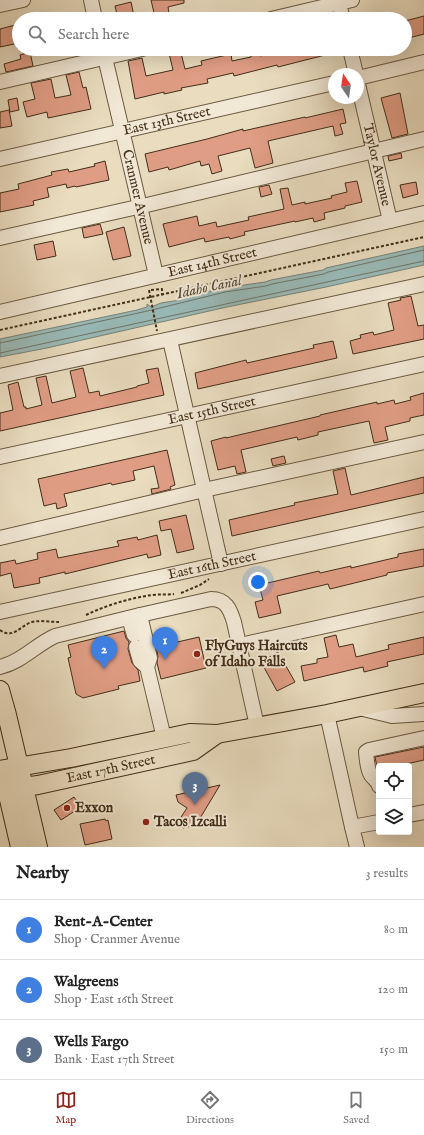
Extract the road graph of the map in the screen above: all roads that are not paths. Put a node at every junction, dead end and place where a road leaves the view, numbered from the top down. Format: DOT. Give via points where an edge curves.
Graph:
graph roads {
  1 [pos="23,0"];
  2 [pos="90,0"];
  3 [pos="343,1"];
  4 [pos="0,5"];
  5 [pos="93,12"];
  6 [pos="298,12"];
  7 [pos="343,12"];
  8 [pos="93,56"];
  9 [pos="105,56"];
  10 [pos="352,56"];
  11 [pos="424,62"];
  12 [pos="355,68"];
  13 [pos="364,77"];
  14 [pos="0,82"];
  15 [pos="328,84"];
  16 [pos="363,104"];
  17 [pos="121,131"];
  18 [pos="424,139"];
  19 [pos="374,150"];
  20 [pos="0,159"];
  21 [pos="140,206"];
  22 [pos="424,214"];
  23 [pos="390,221"];
  24 [pos="0,238"];
  25 [pos="152,280"];
  26 [pos="424,284"];
  27 [pos="0,312"];
  28 [pos="170,340"];
  29 [pos="424,364"];
  30 [pos="0,376"];
  31 [pos="187,416"];
  32 [pos="424,442"];
  33 [pos="0,457"];
  34 [pos="204,490"];
  35 [pos="424,519"];
  36 [pos="0,538"];
  37 [pos="221,564"];
  38 [pos="424,604"];
  39 [pos="0,612"];
  40 [pos="135,617"];
  41 [pos="240,645"];
  42 [pos="0,667"];
  43 [pos="147,667"];
  44 [pos="0,690"];
  45 [pos="424,693"];
  46 [pos="356,708"];
  47 [pos="327,714"];
  48 [pos="424,714"];
  49 [pos="257,726"];
  50 [pos="217,734"];
  51 [pos="164,738"];
  52 [pos="424,738"];
  53 [pos="5,767"];
  54 [pos="376,781"];
  55 [pos="10,789"];
  56 [pos="424,812"];
  57 [pos="412,814"];
  58 [pos="376,823"];
  59 [pos="352,827"];
  60 [pos="20,847"];
  61 [pos="38,847"];
  62 [pos="356,847"];
  1 -- 4 [label="street"];
  2 -- 5 [label="street"];
  3 -- 6 [label="street"];
  3 -- 7 [label="street"];
  8 -- 14 [label="street"];
  9 -- 17 [label="street, Cranmer Avenue"];
  10 -- 12 [label="street"];
  11 -- 13 [label="street"];
  15 -- 17 [label="street, East 13th Street"];
  16 -- 19 [label="street, Taylor Avenue"];
  17 -- 20 [label="street, East 13th Street"];
  17 -- 21 [label="street, Cranmer Avenue"];
  18 -- 19 [label="street"];
  19 -- 21 [label="street"];
  19 -- 23 [label="street, Taylor Avenue"];
  21 -- 24 [label="street"];
  21 -- 25 [label="street, Cranmer Avenue"];
  22 -- 23 [label="street, East 14th Street"];
  23 -- 25 [label="street, East 14th Street"];
  25 -- 27 [label="street, East 14th Street"];
  26 -- 28 [label="street"];
  28 -- 30 [label="street"];
  28 -- 31 [label="street"];
  29 -- 31 [label="street, East 15th Street"];
  31 -- 33 [label="street, East 15th Street"];
  31 -- 34 [label="street"];
  32 -- 34 [label="street"];
  34 -- 36 [label="street"];
  34 -- 37 [label="street"];
  35 -- 37 [label="street, East 16th Street"];
  37 -- 39 [label="street, East 16th Street"];
  38 -- 41 [label="street"];
  40 -- 41 [label="street" via="211,599 222,600 231,610"];
  40 -- 42 [label="street" via="55,636 22,658"];
  40 -- 43 [label="street" via="150,658"];
  40 -- 43 [label="street" via="135,641 140,661"];
  41 -- 49 [label="street"];
  43 -- 51 [label="street"];
  44 -- 53 [label="main road"];
  45 -- 46 [label="main road, East 17th Street"];
  46 -- 47 [label="main road, East 17th Street"];
  46 -- 48 [label="street" via="392,716"];
  47 -- 49 [label="main road, East 17th Street"];
  47 -- 59 [label="street"];
  49 -- 50 [label="main road, East 17th Street"];
  50 -- 51 [label="main road, East 17th Street" via="190,733"];
  50 -- 55 [label="main road, East 17th Street" via="193,751"];
  51 -- 53 [label="main road, East 17th Street" via="71,758"];
  52 -- 54 [label="street" via="366,752 370,774"];
  53 -- 55 [label="main road"];
  55 -- 60 [label="main road"];
  55 -- 61 [label="main road"];
  56 -- 57 [label="street"];
  58 -- 59 [label="street"];
  59 -- 62 [label="street"];
}
